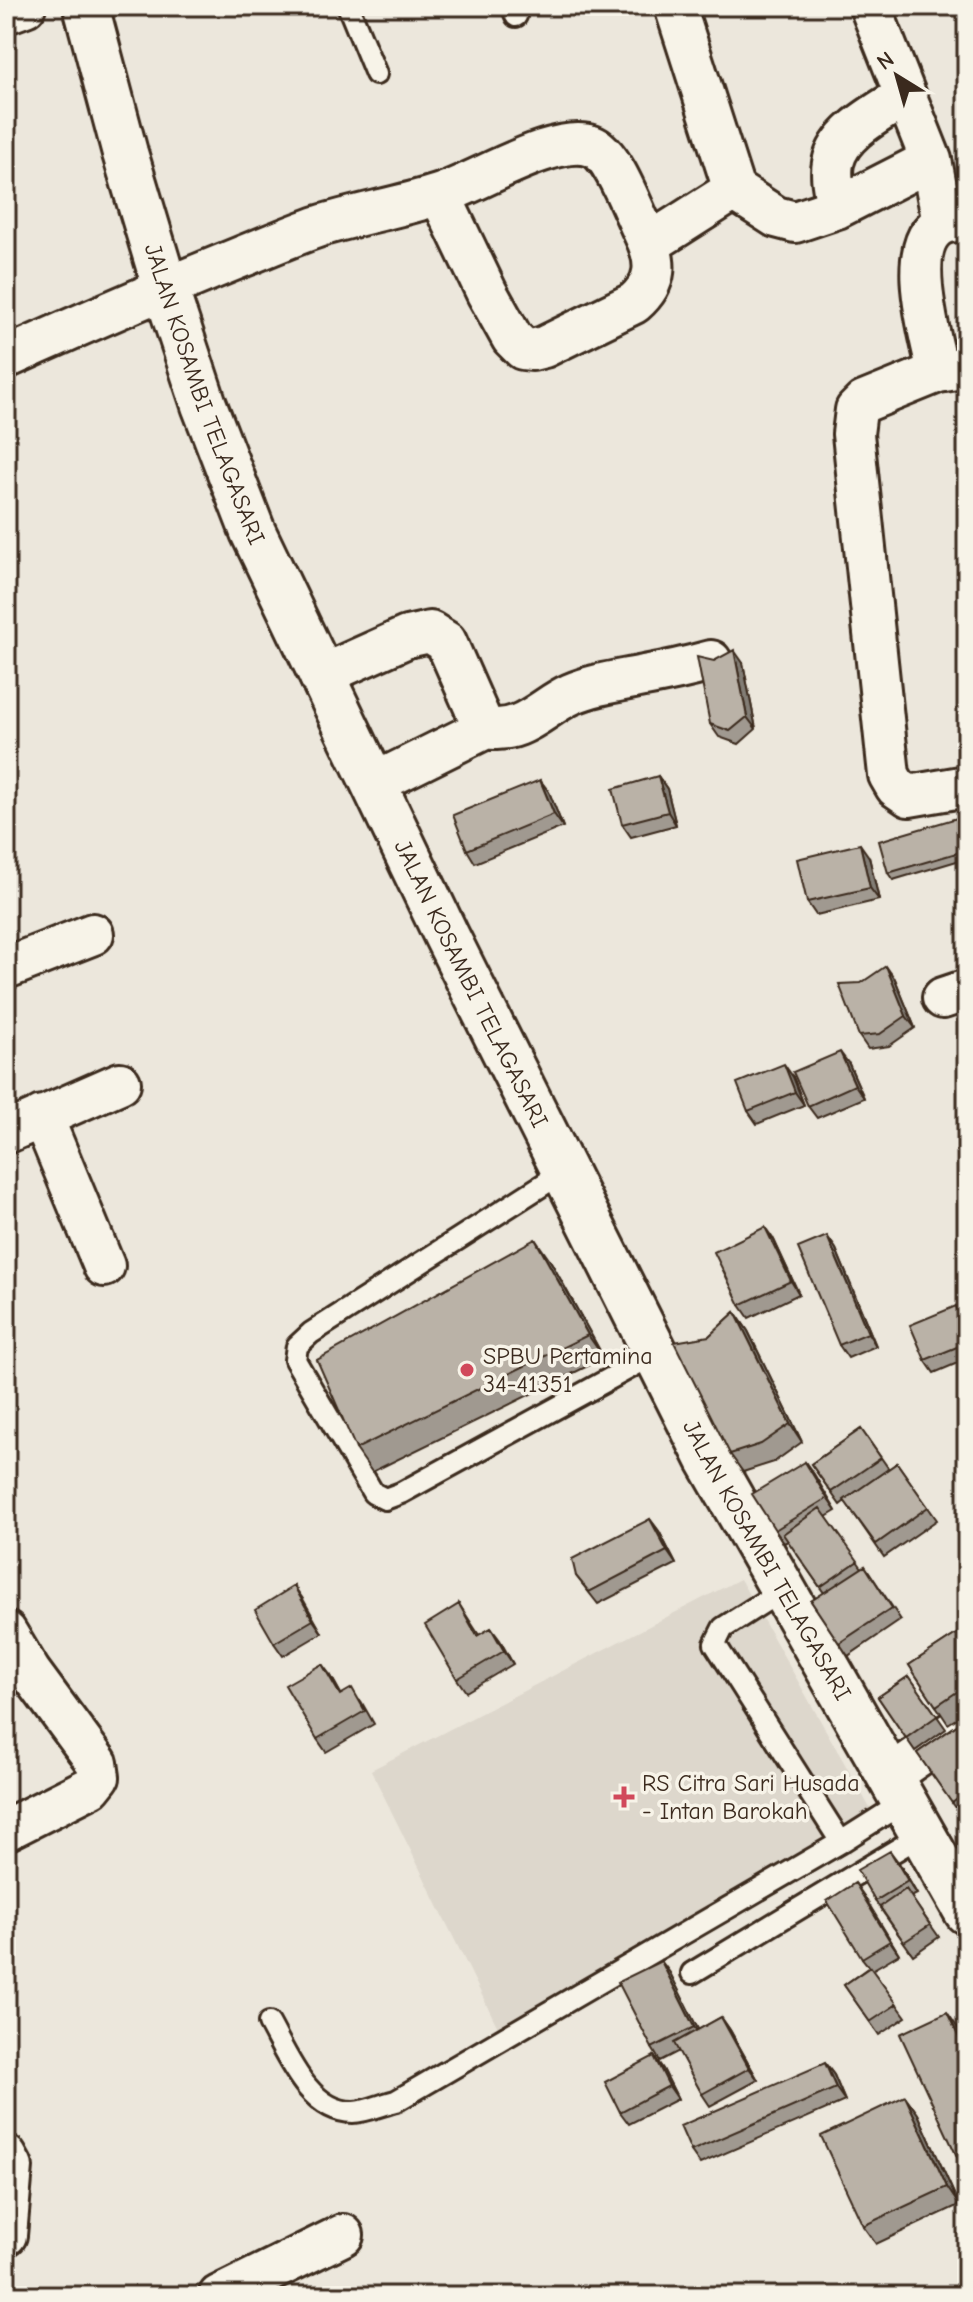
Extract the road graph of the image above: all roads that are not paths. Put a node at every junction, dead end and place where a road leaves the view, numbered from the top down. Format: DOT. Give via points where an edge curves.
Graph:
graph roads {
  1 [pos="25,6"];
  2 [pos="86,6"];
  3 [pos="348,6"];
  4 [pos="675,6"];
  5 [pos="870,6"];
  6 [pos="6,13"];
  7 [pos="376,74"];
  8 [pos="905,96"];
  9 [pos="931,160"];
  10 [pos="734,190"];
  11 [pos="440,195"];
  12 [pos="837,208"];
  13 [pos="955,221"];
  14 [pos="649,244"];
  15 [pos="165,287"];
  16 [pos="6,358"];
  17 [pos="953,369"];
  18 [pos="711,661"];
  19 [pos="320,676"];
  20 [pos="486,728"];
  21 [pos="373,784"];
  22 [pos="967,786"];
  23 [pos="93,934"];
  24 [pos="6,968"];
  25 [pos="120,1083"];
  26 [pos="42,1116"];
  27 [pos="6,1133"];
  28 [pos="563,1172"];
  29 [pos="104,1266"];
  30 [pos="655,1354"];
  31 [pos="781,1591"];
  32 [pos="6,1632"];
  33 [pos="18,1677"];
  34 [pos="967,1722"];
  35 [pos="905,1804"];
  36 [pos="6,1830"];
  37 [pos="841,1842"];
  38 [pos="967,1912"];
  39 [pos="692,1973"];
  40 [pos="269,2023"];
  41 [pos="6,2156"];
  42 [pos="6,2235"];
  43 [pos="343,2235"];
  44 [pos="219,2296"];
  1 -- 6 [label="street"];
  2 -- 15 [label="main road, JALAN KOSAMBI TELAGASARI"];
  3 -- 7 [label="lane"];
  4 -- 10 [label="street"];
  5 -- 8 [label="street"];
  8 -- 9 [label="street"];
  8 -- 12 [label="street" via="840,143 832,164"];
  9 -- 12 [label="street"];
  9 -- 13 [label="street"];
  10 -- 12 [label="street" via="776,217 795,222"];
  10 -- 14 [label="street"];
  11 -- 14 [label="street" via="553,148 591,146 609,162"];
  11 -- 14 [label="street" via="487,293 523,349 544,347 634,303 652,283"];
  11 -- 15 [label="street" via="319,226"];
  13 -- 17 [label="street" via="929,235 922,278 923,305"];
  15 -- 16 [label="street"];
  15 -- 19 [label="main road, JALAN KOSAMBI TELAGASARI" via="253,532"];
  17 -- 22 [label="street" via="864,402 856,410 853,434 889,775 909,796"];
  18 -- 20 [label="street" via="595,686 568,695 515,727"];
  19 -- 20 [label="street" via="430,632 446,642"];
  19 -- 21 [label="main road, JALAN KOSAMBI TELAGASARI"];
  20 -- 21 [label="street"];
  21 -- 28 [label="main road, JALAN KOSAMBI TELAGASARI"];
  23 -- 24 [label="street"];
  25 -- 26 [label="street"];
  26 -- 27 [label="street"];
  26 -- 29 [label="street"];
  28 -- 30 [label="main road, JALAN KOSAMBI TELAGASARI"];
  28 -- 30 [label="lane" via="311,1333 297,1346 295,1360 373,1493 385,1499"];
  30 -- 31 [label="main road, JALAN KOSAMBI TELAGASARI"];
  31 -- 35 [label="main road, JALAN KOSAMBI TELAGASARI"];
  31 -- 37 [label="lane" via="723,1628 715,1644"];
  32 -- 33 [label="street"];
  33 -- 36 [label="street" via="97,1763 99,1777 91,1787"];
  34 -- 35 [label="street"];
  35 -- 37 [label="lane"];
  35 -- 38 [label="main road, JALAN KOSAMBI TELAGASARI"];
  35 -- 39 [label="lane"];
  37 -- 40 [label="lane" via="396,2101 353,2112 329,2107 303,2082"];
  41 -- 42 [label="street" via="12,2167"];
  43 -- 44 [label="street"];
}
